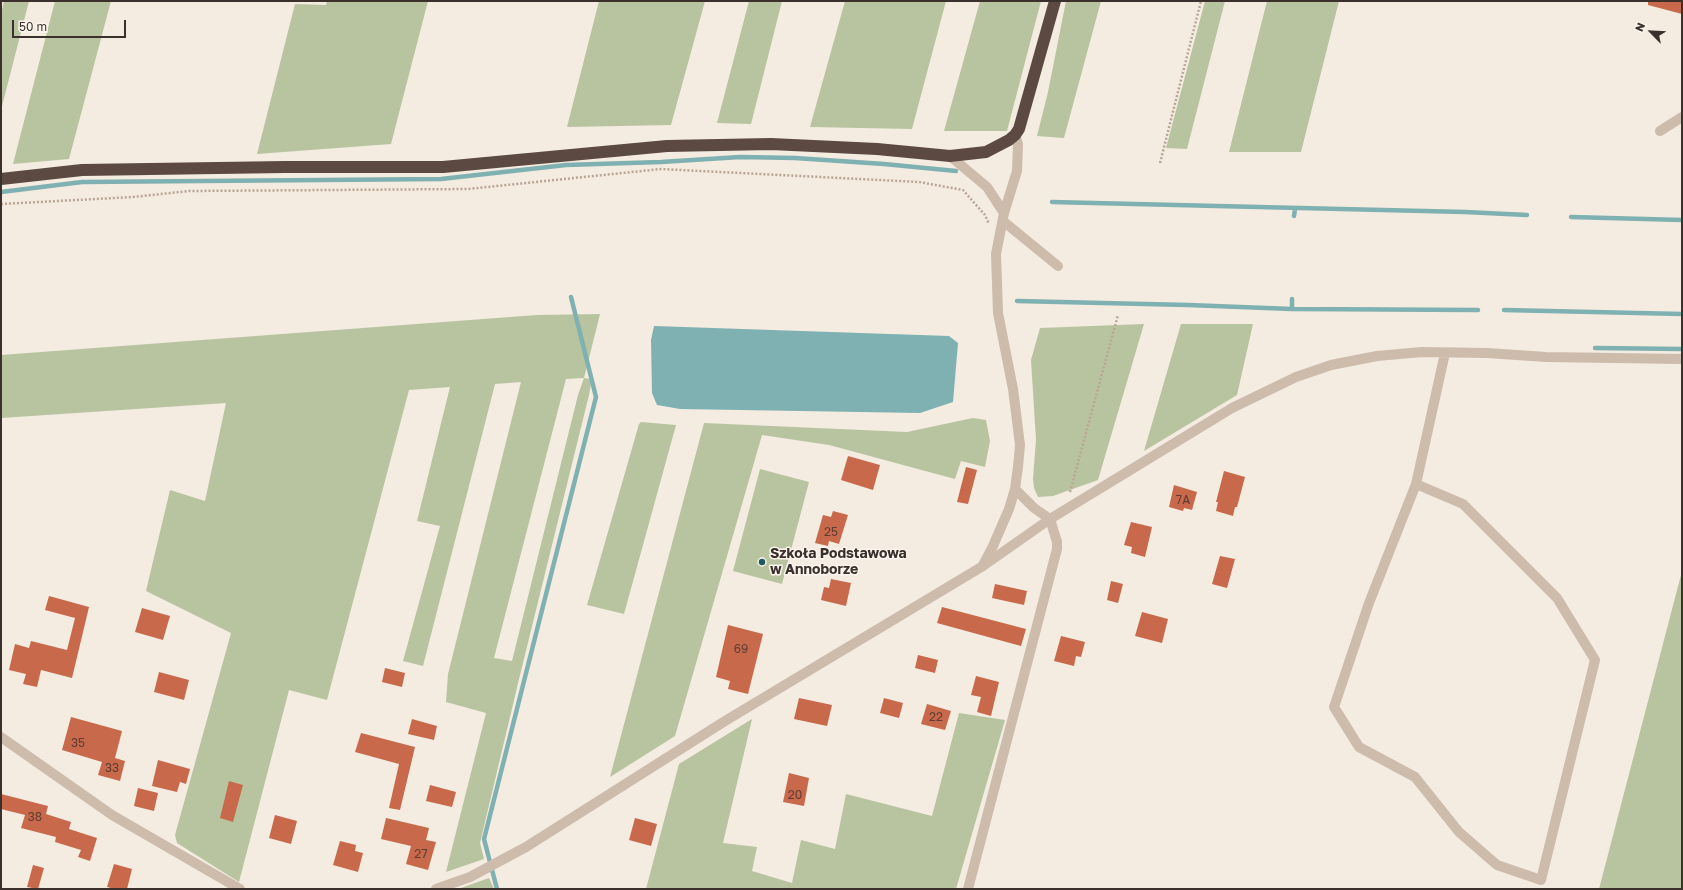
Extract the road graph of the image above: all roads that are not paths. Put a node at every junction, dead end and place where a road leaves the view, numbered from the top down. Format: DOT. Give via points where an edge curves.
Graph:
graph roads {
  1 [pos="1055,1"];
  2 [pos="1682,117"];
  3 [pos="1660,131"];
  4 [pos="1016,135"];
  5 [pos="950,156"];
  6 [pos="1,179"];
  7 [pos="1003,217"];
  8 [pos="1058,266"];
  9 [pos="1445,353"];
  10 [pos="1682,359"];
  11 [pos="1416,484"];
  12 [pos="1015,489"];
  13 [pos="1050,519"];
  14 [pos="982,566"];
  15 [pos="1,737"];
  16 [pos="240,889"];
  17 [pos="436,889"];
  18 [pos="968,889"];
  1 -- 4 [label="highway"];
  2 -- 3 [label="street"];
  4 -- 5 [label="highway" via="986,152"];
  4 -- 7 [label="street" via="1017,171"];
  5 -- 6 [label="highway" via="877,149 764,144 667,146 443,167 82,170"];
  5 -- 7 [label="street" via="987,187"];
  7 -- 8 [label="street"];
  7 -- 12 [label="street" via="996,254 998,313 1013,389 1020,445"];
  9 -- 10 [label="street"];
  9 -- 11 [label="street"];
  9 -- 13 [label="street" via="1422,352 1377,356 1331,365 1296,377 1232,408"];
  11 -- 11 [label="street" via="1369,603 1334,707 1360,747 1415,777 1459,832 1497,865 1541,880 1595,660 1557,598 1463,504"];
  12 -- 13 [label="street" via="1034,508"];
  12 -- 14 [label="street" via="1003,523"];
  13 -- 14 [label="street"];
  13 -- 18 [label="street" via="1058,549"];
  14 -- 17 [label="street" via="725,721 526,847 470,877"];
  15 -- 16 [label="street" via="112,815"];
}
